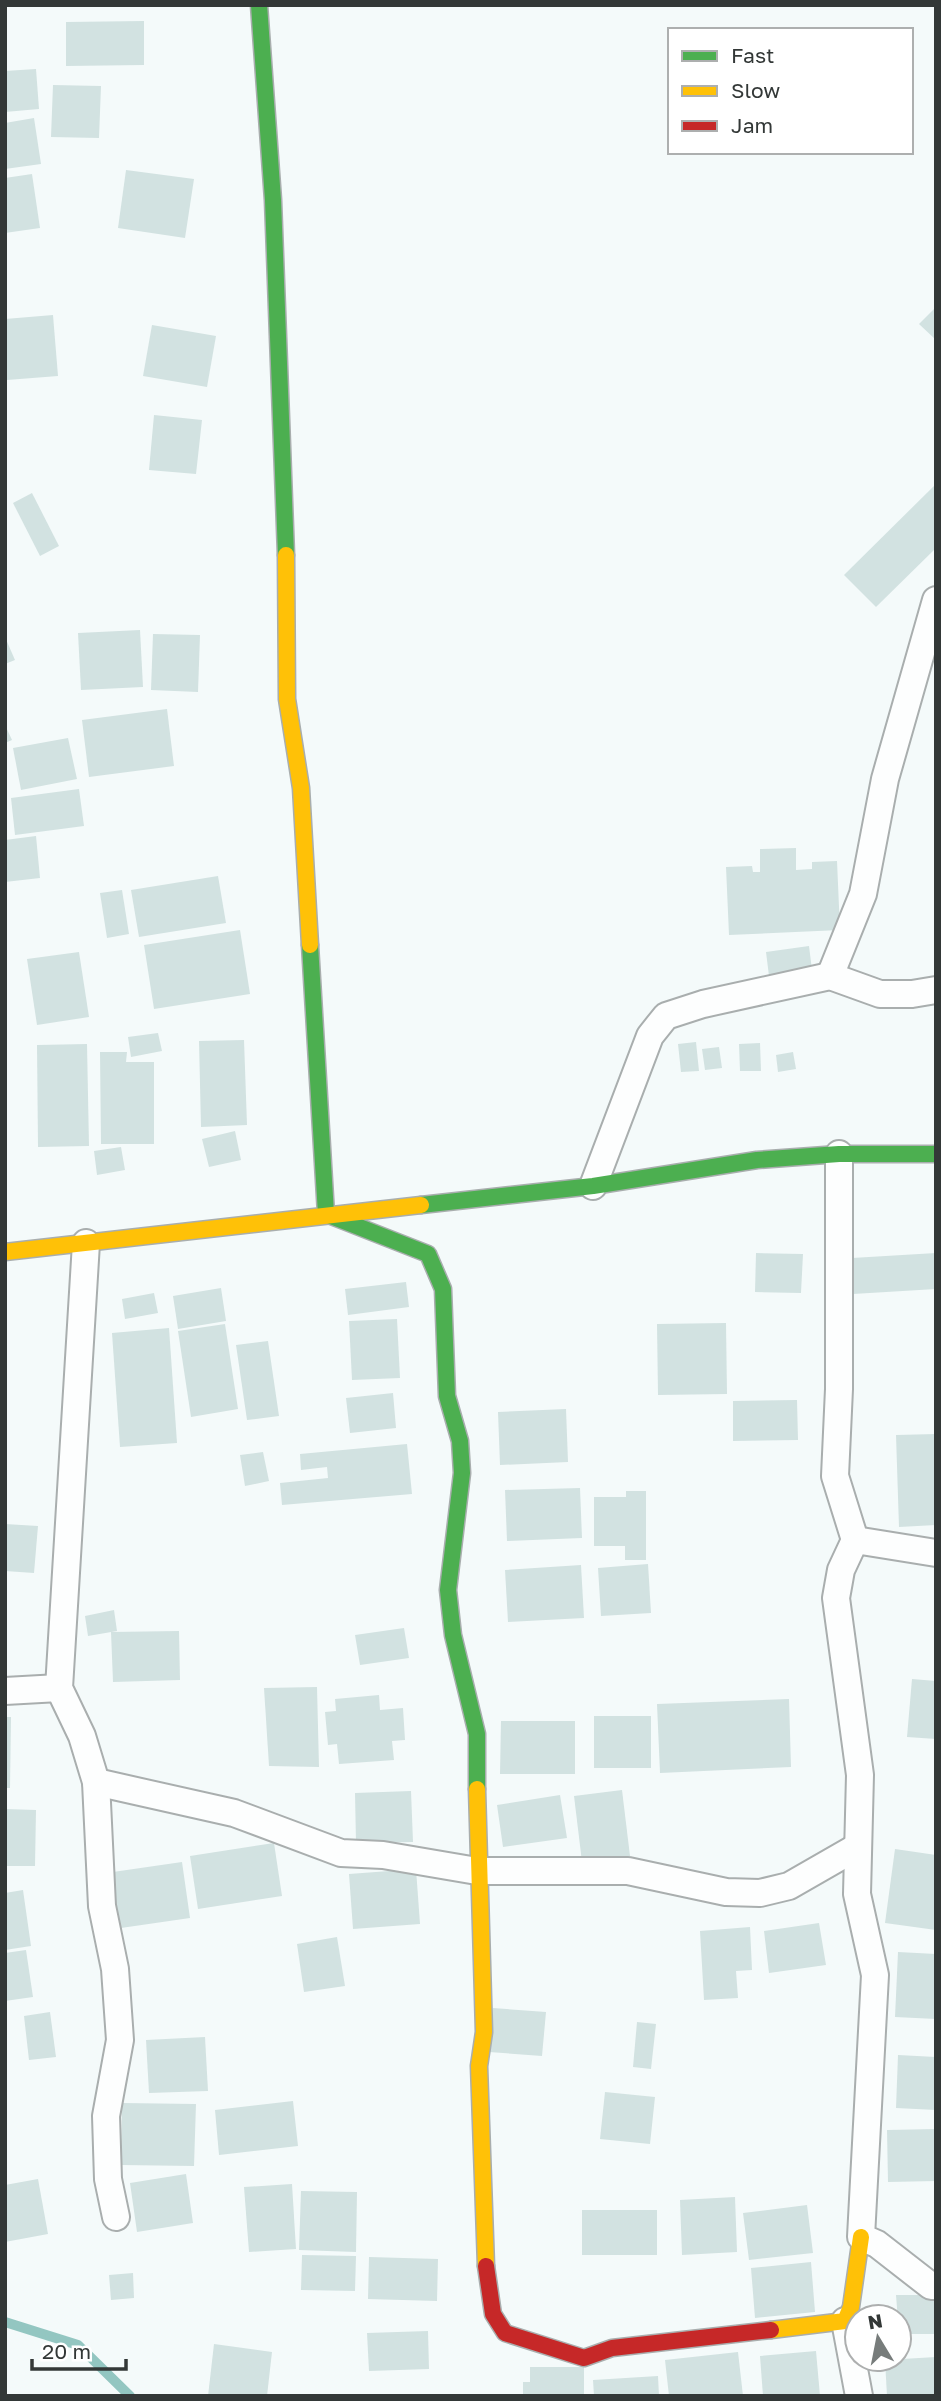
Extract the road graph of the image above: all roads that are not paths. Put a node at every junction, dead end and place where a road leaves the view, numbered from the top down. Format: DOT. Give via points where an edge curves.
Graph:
graph roads {
  1 [pos="259,5"];
  2 [pos="936,600"];
  3 [pos="830,976"];
  4 [pos="936,990"];
  5 [pos="839,1154"];
  6 [pos="936,1154"];
  7 [pos="593,1186"];
  8 [pos="326,1214"];
  9 [pos="86,1243"];
  10 [pos="5,1252"];
  11 [pos="855,1540"];
  12 [pos="936,1553"];
  13 [pos="59,1688"];
  14 [pos="5,1691"];
  15 [pos="96,1782"];
  16 [pos="857,1847"];
  17 [pos="477,1871"];
  18 [pos="116,2217"];
  19 [pos="861,2237"];
  20 [pos="936,2286"];
  21 [pos="852,2303"];
  22 [pos="843,2321"];
  23 [pos="855,2373"];
  24 [pos="859,2396"];
  1 -- 8 [label="street" via="273,200 286,699 301,788"];
  2 -- 3 [label="street" via="885,779 863,894"];
  3 -- 4 [label="street" via="880,994"];
  3 -- 7 [label="street" via="666,1016 650,1036"];
  5 -- 6 [label="street"];
  5 -- 7 [label="street" via="757,1160"];
  5 -- 11 [label="street" via="835,1476"];
  7 -- 8 [label="street"];
  8 -- 9 [label="street"];
  8 -- 17 [label="street" via="428,1254 443,1289 447,1396 460,1441 462,1473 448,1590 453,1635 477,1734"];
  9 -- 10 [label="street"];
  9 -- 13 [label="street"];
  11 -- 12 [label="street"];
  11 -- 16 [label="street" via="841,1570 836,1598 860,1775"];
  13 -- 14 [label="street"];
  13 -- 15 [label="street" via="82,1736"];
  15 -- 17 [label="street" via="234,1813 341,1853 383,1855"];
  15 -- 18 [label="street" via="102,1906 115,1969 120,2040 106,2116 108,2179"];
  16 -- 17 [label="street" via="789,1886 760,1893 726,1892 628,1871"];
  16 -- 19 [label="street" via="857,1894 875,1975"];
  17 -- 22 [label="street" via="487,2288 493,2314 505,2333 584,2358 612,2348"];
  19 -- 20 [label="street"];
  19 -- 21 [label="street"];
  23 -- 24 [label="street"];
}
